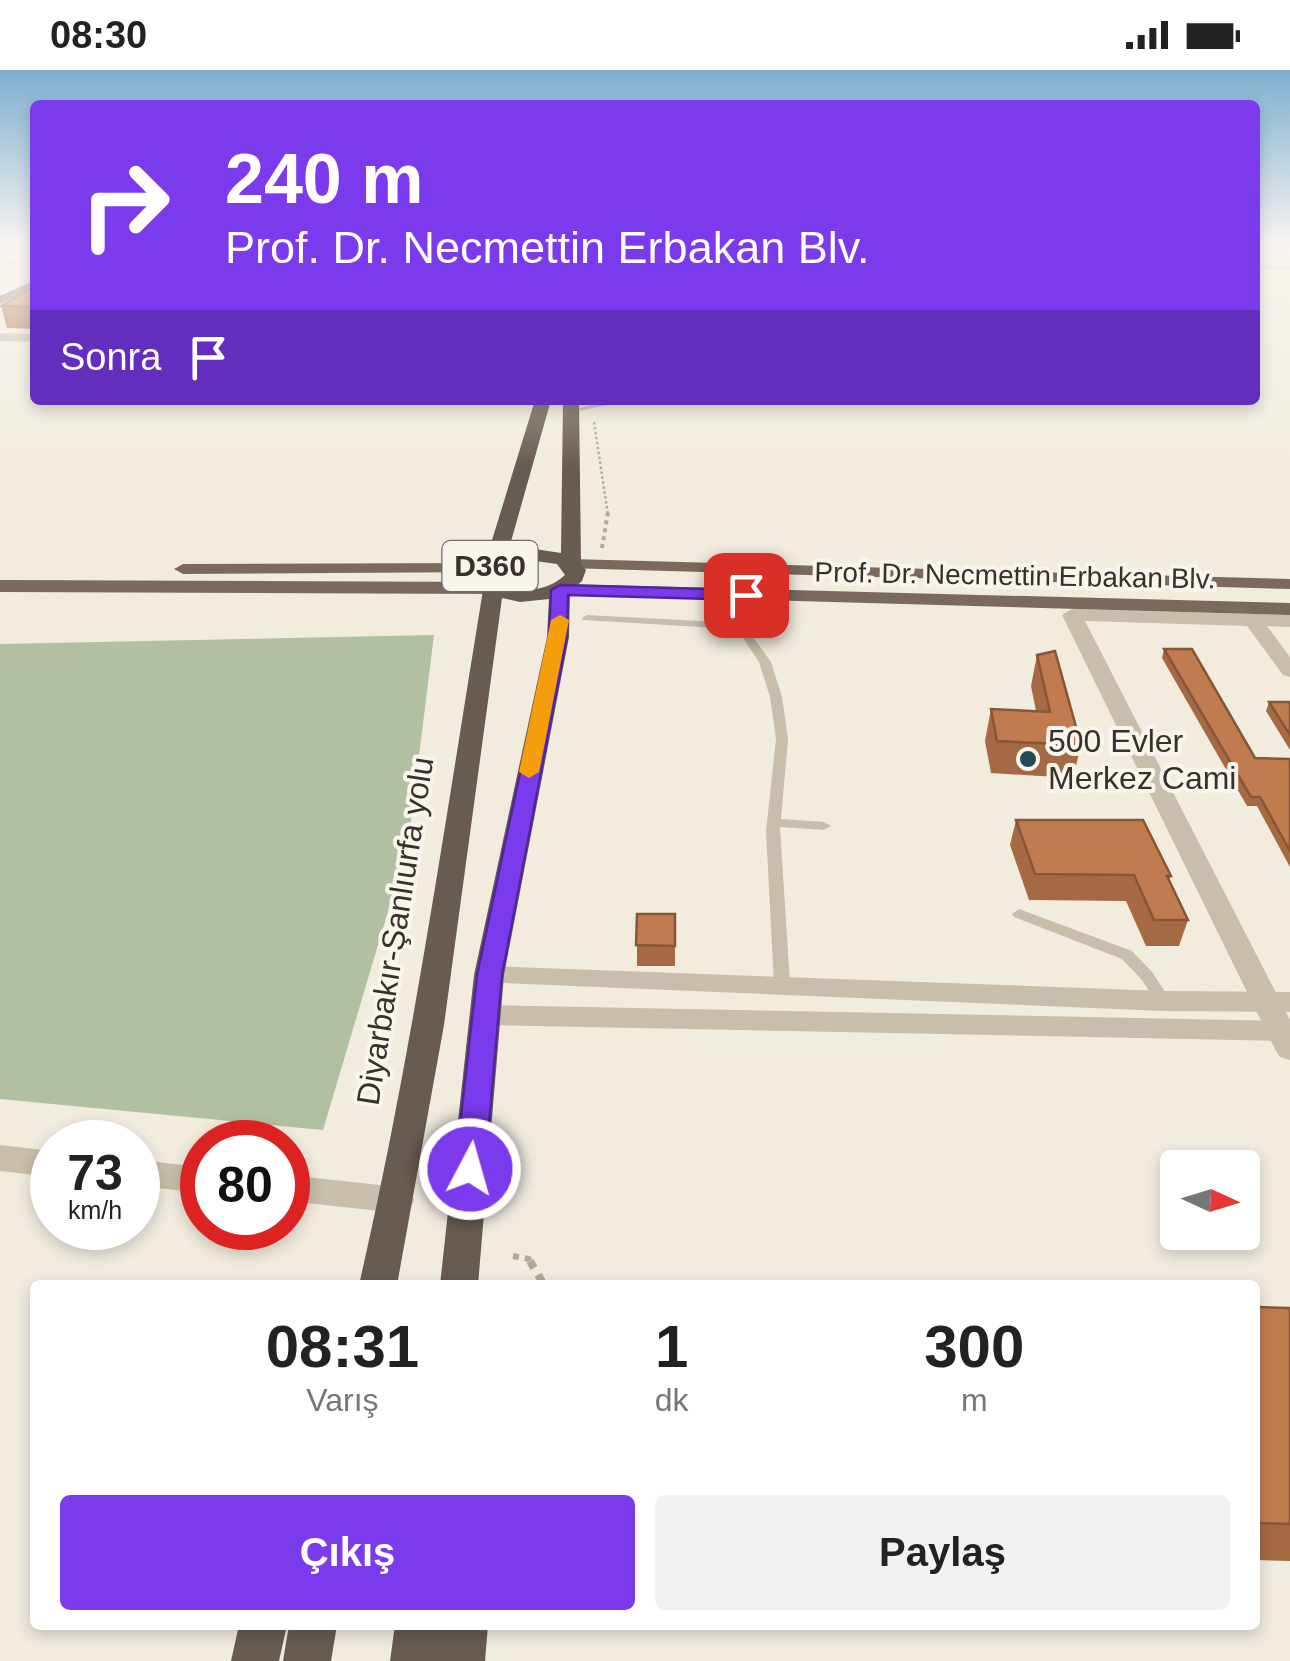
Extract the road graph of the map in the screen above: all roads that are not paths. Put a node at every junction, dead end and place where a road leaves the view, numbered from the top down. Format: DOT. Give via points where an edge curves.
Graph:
graph roads {
  1 [pos="0,338"];
  2 [pos="30,338"];
  3 [pos="542,405"];
  4 [pos="600,405"];
  5 [pos="570,406"];
  6 [pos="0,569"];
  7 [pos="492,573"];
  8 [pos="565,577"];
  9 [pos="1290,584"];
  10 [pos="0,586"];
  11 [pos="1290,608"];
  12 [pos="586,618"];
  13 [pos="1253,620"];
  14 [pos="1290,621"];
  15 [pos="1290,671"];
  16 [pos="774,823"];
  17 [pos="824,826"];
  18 [pos="1019,914"];
  19 [pos="489,975"];
  20 [pos="782,984"];
  21 [pos="1162,1001"];
  22 [pos="1277,1002"];
  23 [pos="485,1015"];
  24 [pos="1287,1037"];
  25 [pos="0,1158"];
  26 [pos="30,1161"];
  27 [pos="310,1190"];
  28 [pos="398,1200"];
  29 [pos="379,1280"];
  30 [pos="458,1280"];
  31 [pos="263,1630"];
  32 [pos="312,1630"];
  33 [pos="417,1630"];
  34 [pos="464,1630"];
  35 [pos="255,1661"];
  36 [pos="307,1661"];
  37 [pos="414,1661"];
  38 [pos="461,1661"];
  1 -- 2 [label="street"];
  3 -- 7 [label="highway, Diyarbakır-Şanlıurfa yolu / D360"];
  4 -- 5 [label="lane"];
  5 -- 8 [label="highway, D360"];
  6 -- 7 [label="main road"];
  7 -- 8 [label="highway, D360" via="517,595"];
  7 -- 8 [label="highway, D360" via="528,554 553,556"];
  7 -- 10 [label="main road"];
  7 -- 28 [label="highway, Diyarbakır-Şanlıurfa yolu / D360" via="439,972"];
  8 -- 9 [label="main road, Prof. Dr. Necmettin Erbakan Blv."];
  8 -- 11 [label="main road, Prof. Dr. Necmettin Erbakan Blv."];
  8 -- 19 [label="highway, D360"];
  12 -- 16 [label="lane" via="719,626 748,636 765,662 782,740"];
  13 -- 14 [label="street"];
  13 -- 15 [label="street"];
  13 -- 22 [label="street" via="1072,615"];
  16 -- 17 [label="lane"];
  16 -- 20 [label="lane"];
  18 -- 21 [label="lane" via="1127,955"];
  19 -- 20 [label="street"];
  19 -- 23 [label="highway, D360"];
  20 -- 21 [label="street"];
  21 -- 22 [label="street"];
  22 -- 24 [label="street"];
  23 -- 24 [label="street"];
  23 -- 30 [label="highway, D360"];
  25 -- 26 [label="street"];
  27 -- 28 [label="street"];
  28 -- 29 [label="highway, Diyarbakır-Şanlıurfa yolu / D360"];
  31 -- 35 [label="highway"];
  32 -- 36 [label="highway"];
  33 -- 37 [label="highway"];
  34 -- 38 [label="highway"];
}
